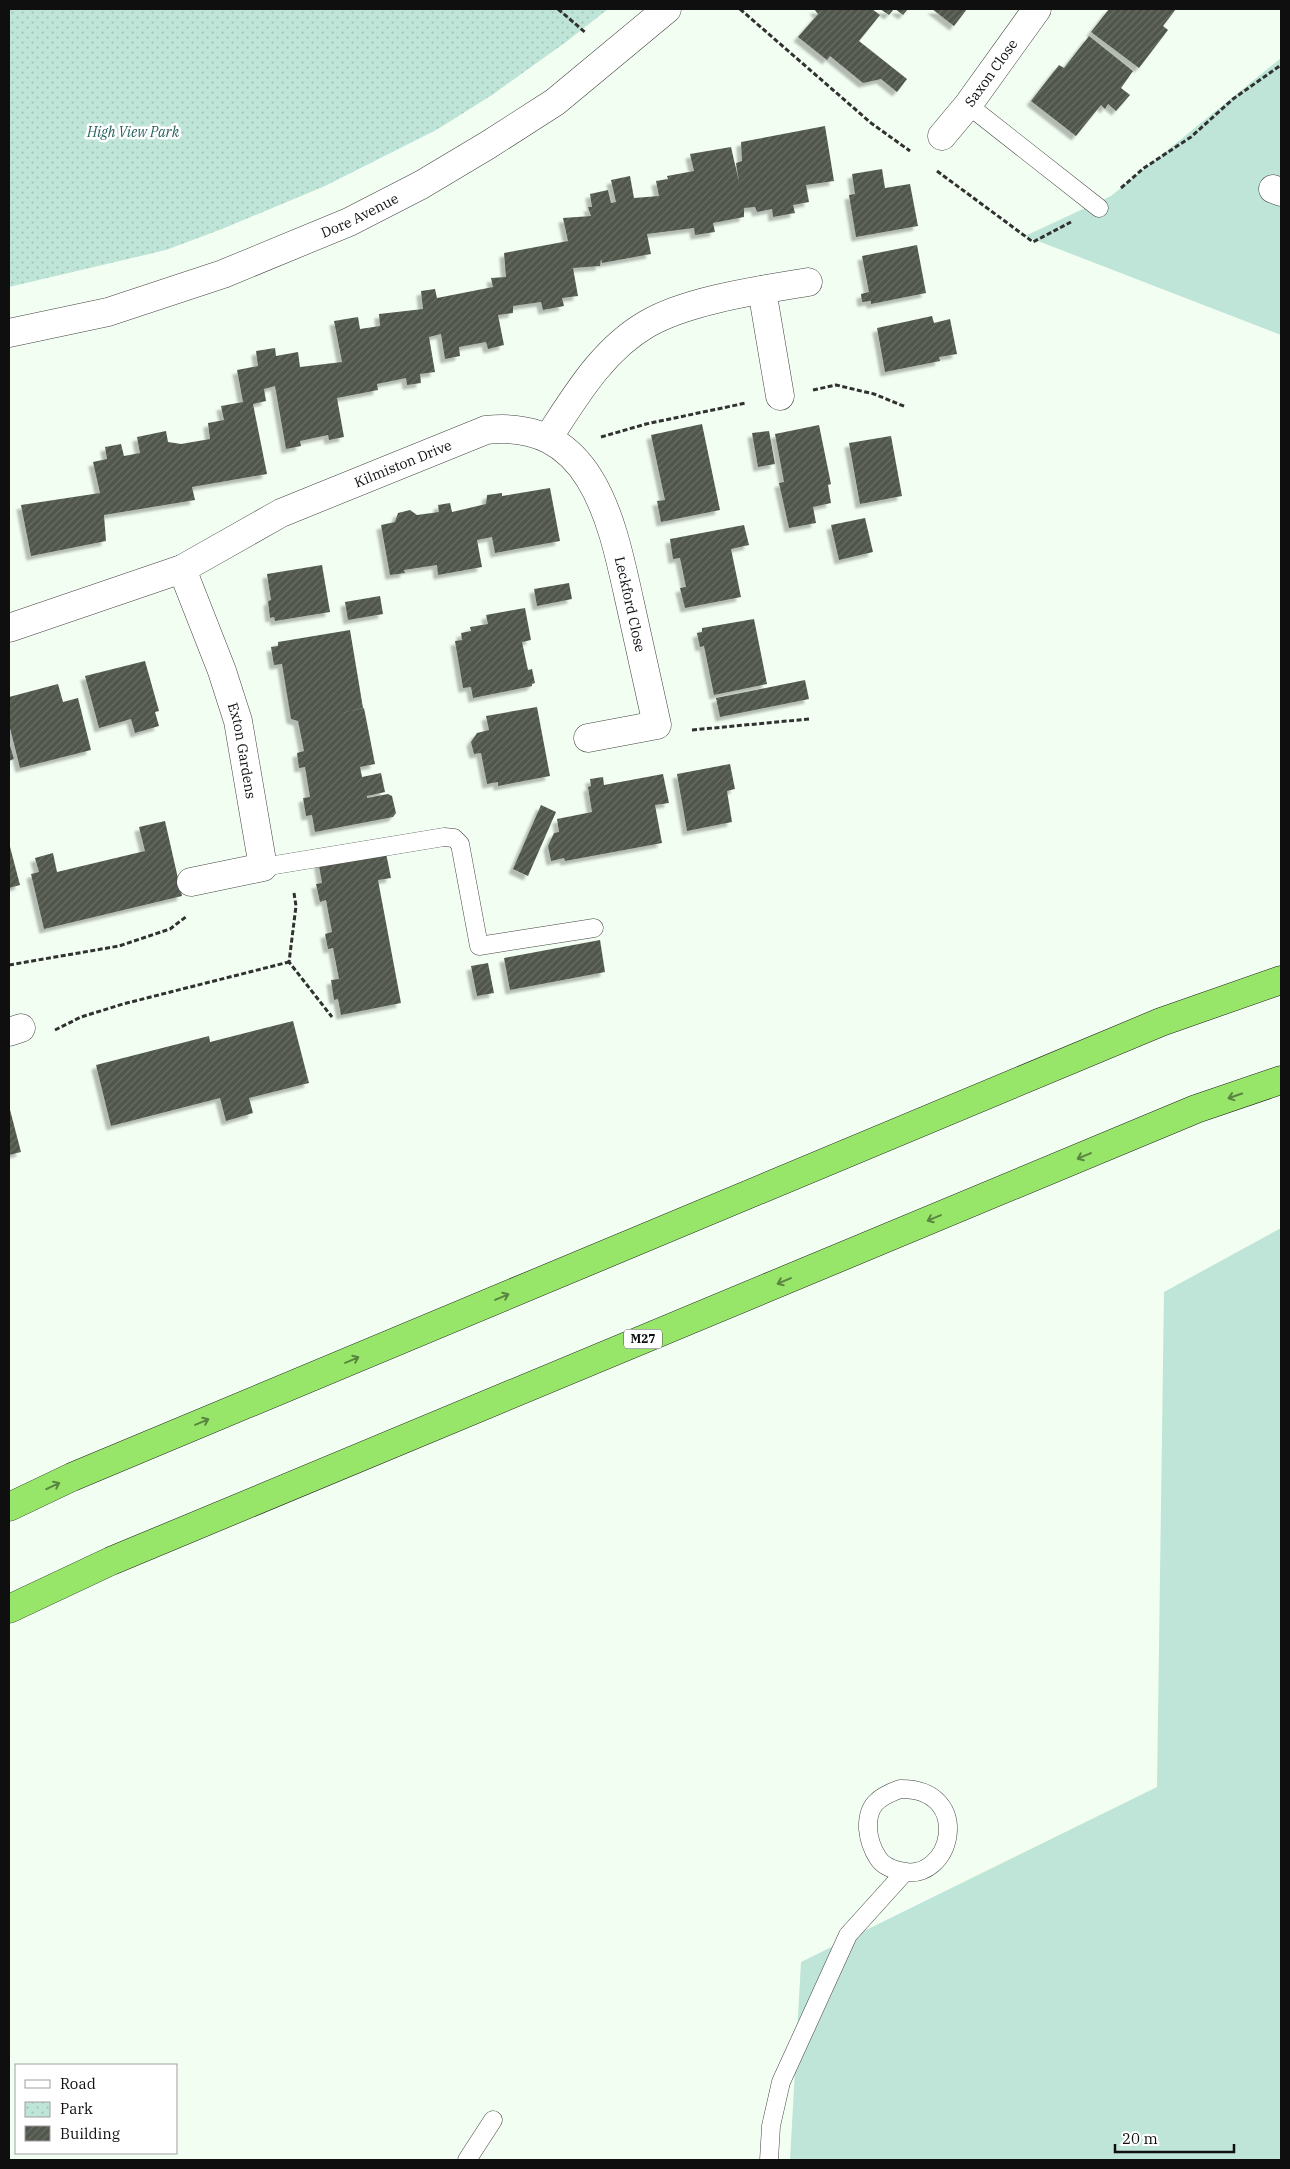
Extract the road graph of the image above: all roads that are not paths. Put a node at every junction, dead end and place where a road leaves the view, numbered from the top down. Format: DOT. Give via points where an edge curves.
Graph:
graph roads {
  1 [pos="667,9"];
  2 [pos="1037,9"];
  3 [pos="968,105"];
  4 [pos="942,136"];
  5 [pos="1099,208"];
  6 [pos="808,282"];
  7 [pos="762,290"];
  8 [pos="9,333"];
  9 [pos="780,396"];
  10 [pos="559,446"];
  11 [pos="182,569"];
  12 [pos="9,628"];
  13 [pos="588,738"];
  14 [pos="276,865"];
  15 [pos="190,882"];
  16 [pos="594,928"];
  17 [pos="1281,980"];
  18 [pos="1281,1080"];
  19 [pos="9,1507"];
  20 [pos="9,1608"];
  21 [pos="904,1873"];
  22 [pos="493,2120"];
  23 [pos="467,2160"];
  24 [pos="769,2160"];
  1 -- 8 [label="street, Dore Avenue" via="555,102 421,185 349,222 223,274 108,312"];
  2 -- 3 [label="street, Saxon Close"];
  3 -- 4 [label="street, Saxon Close"];
  3 -- 5 [label="lane"];
  6 -- 7 [label="street"];
  7 -- 9 [label="street"];
  7 -- 10 [label="street" via="679,309 646,324 615,348 583,385"];
  10 -- 11 [label="street, Kilmiston Drive" via="530,432 505,428 486,430 281,513"];
  10 -- 13 [label="street, Leckford Close" via="582,466 594,485 615,535 657,725"];
  11 -- 12 [label="street, Kilmiston Drive"];
  11 -- 14 [label="street, Exton Gardens" via="238,720"];
  14 -- 15 [label="street"];
  14 -- 16 [label="lane" via="454,838 460,844 479,946"];
  19 -- 17 [label="highway, one-way" via="72,1477 1161,1022"];
  18 -- 20 [label="highway, M27, one-way" via="1196,1109 111,1560"];
  21 -- 21 [label="lane" via="891,1869 872,1851 869,1810 887,1794 913,1789 927,1793 938,1803 946,1814 949,1828 941,1855 931,1865"];
  21 -- 24 [label="lane" via="848,1935 780,2082 771,2126"];
  22 -- 23 [label="lane"];
}
